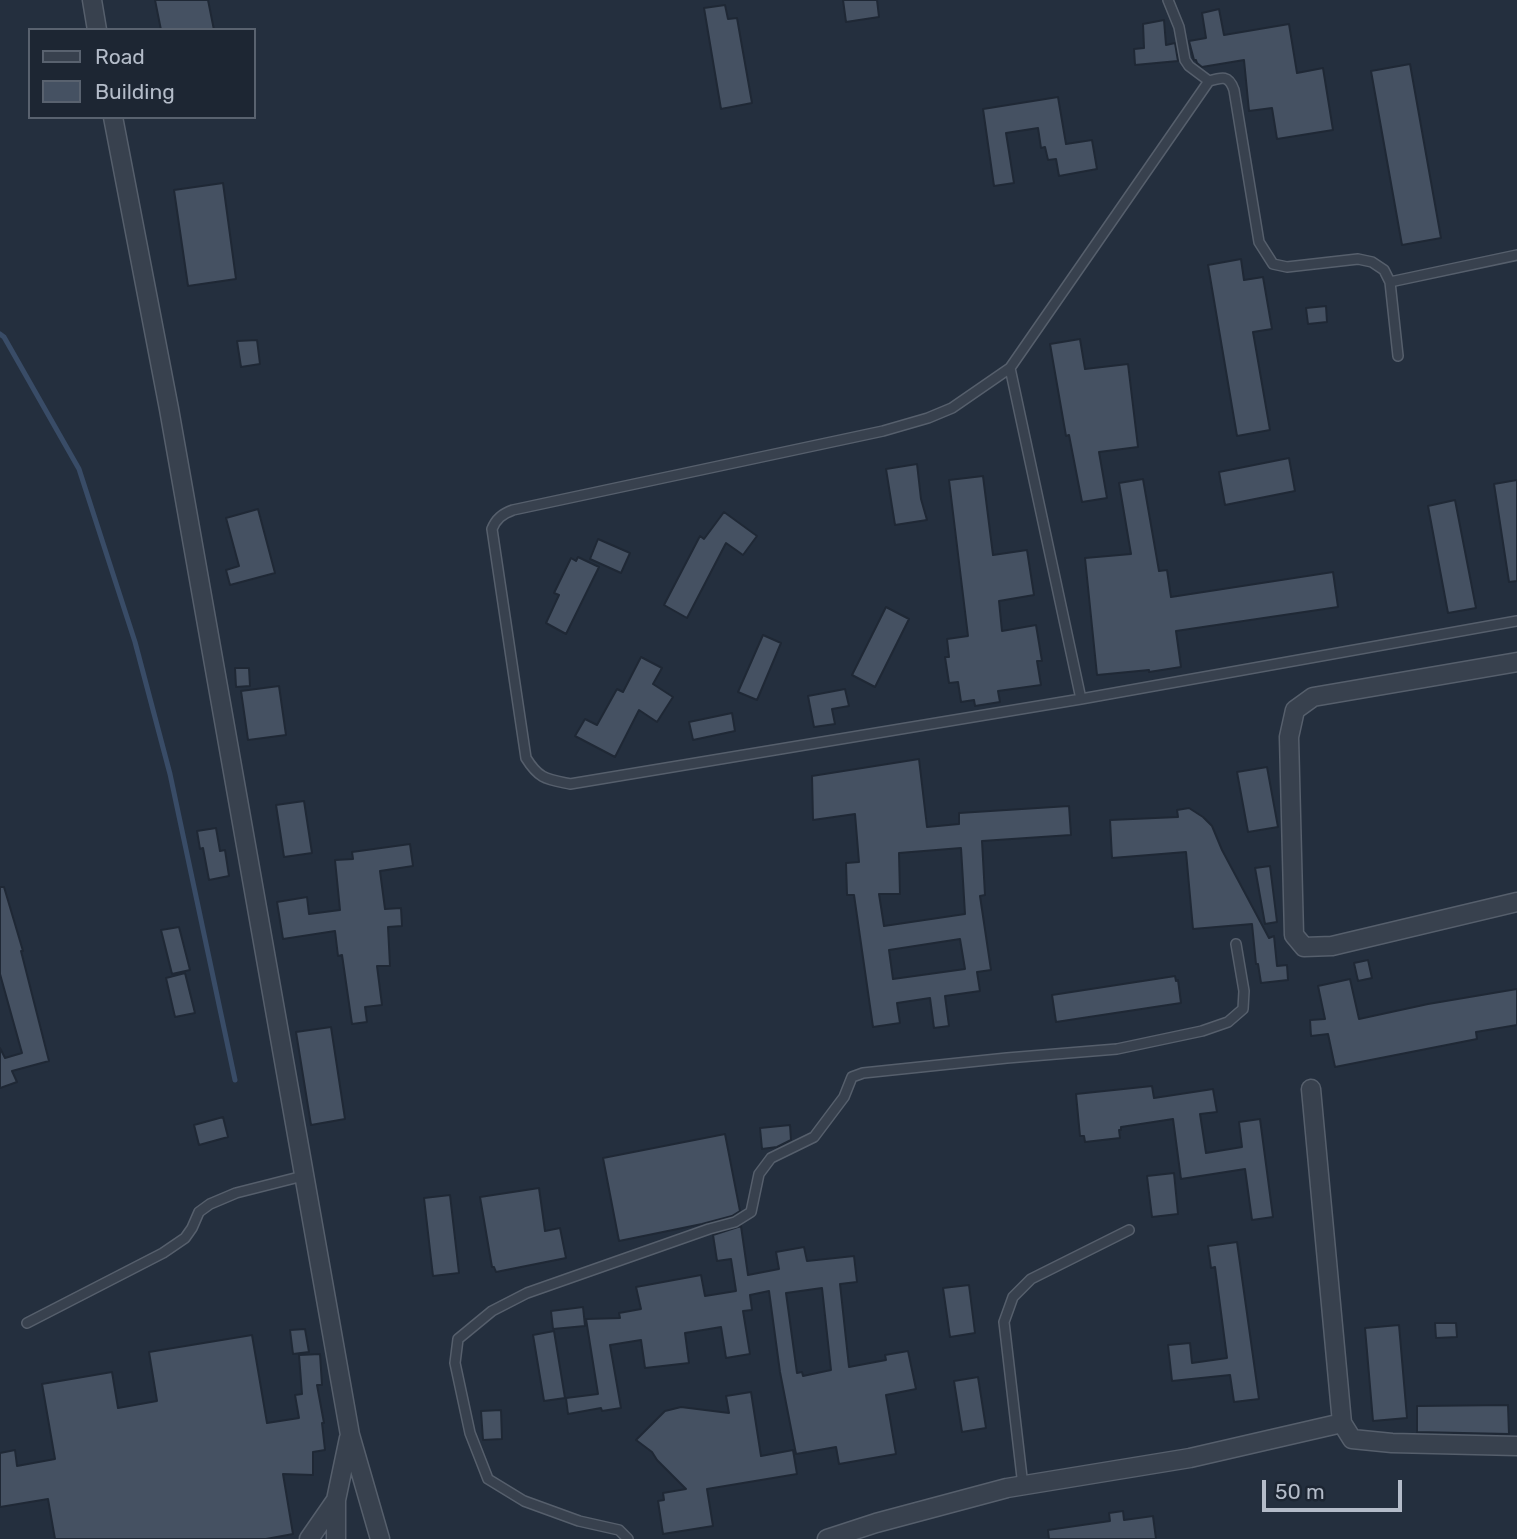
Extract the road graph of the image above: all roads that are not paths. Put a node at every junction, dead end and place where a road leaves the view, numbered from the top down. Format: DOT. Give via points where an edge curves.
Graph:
graph roads {
  1 [pos="92,0"];
  2 [pos="1168,0"];
  3 [pos="97,28"];
  4 [pos="1209,81"];
  5 [pos="113,119"];
  6 [pos="1517,255"];
  7 [pos="1390,282"];
  8 [pos="1398,356"];
  9 [pos="1010,369"];
  10 [pos="1517,621"];
  11 [pos="1517,662"];
  12 [pos="1081,699"];
  13 [pos="1517,902"];
  14 [pos="1236,944"];
  15 [pos="1311,1089"];
  16 [pos="303,1175"];
  17 [pos="1129,1230"];
  18 [pos="27,1323"];
  19 [pos="1342,1423"];
  20 [pos="350,1435"];
  21 [pos="1517,1446"];
  22 [pos="1023,1486"];
  23 [pos="336,1500"];
  24 [pos="371,1508"];
  25 [pos="309,1539"];
  26 [pos="336,1539"];
  27 [pos="380,1539"];
  28 [pos="391,1539"];
  29 [pos="628,1539"];
  30 [pos="827,1539"];
  1 -- 3 [label="street"];
  2 -- 4 [label="lane" via="1185,60"];
  4 -- 7 [label="lane" via="1226,79 1234,90 1259,242 1273,264 1287,267 1358,259 1384,270"];
  4 -- 9 [label="lane"];
  5 -- 16 [label="street" via="178,459"];
  6 -- 7 [label="lane"];
  7 -- 8 [label="lane"];
  9 -- 12 [label="lane"];
  9 -- 12 [label="lane" via="952,408 928,418 513,510 496,520 492,529 526,758 535,772 570,784"];
  10 -- 12 [label="lane"];
  11 -- 13 [label="street" via="1313,697 1295,710 1289,737 1294,936 1304,947 1332,946"];
  14 -- 29 [label="lane" via="1243,1009 1228,1022 1117,1049 852,1077 844,1097 814,1137 771,1158 759,1174 751,1212 735,1222 527,1293 492,1311 458,1339 455,1363 470,1433 488,1479 524,1501 619,1530"];
  15 -- 19 [label="street"];
  16 -- 18 [label="lane" via="209,1203 185,1238 163,1253"];
  16 -- 20 [label="street"];
  17 -- 22 [label="lane" via="1031,1279 1013,1297 1004,1322"];
  19 -- 21 [label="street" via="1352,1439"];
  19 -- 22 [label="street" via="1190,1458"];
  20 -- 23 [label="street"];
  20 -- 24 [label="street"];
  22 -- 30 [label="street"];
  23 -- 25 [label="street"];
  23 -- 26 [label="street"];
  24 -- 27 [label="street"];
  24 -- 28 [label="street"];
}
